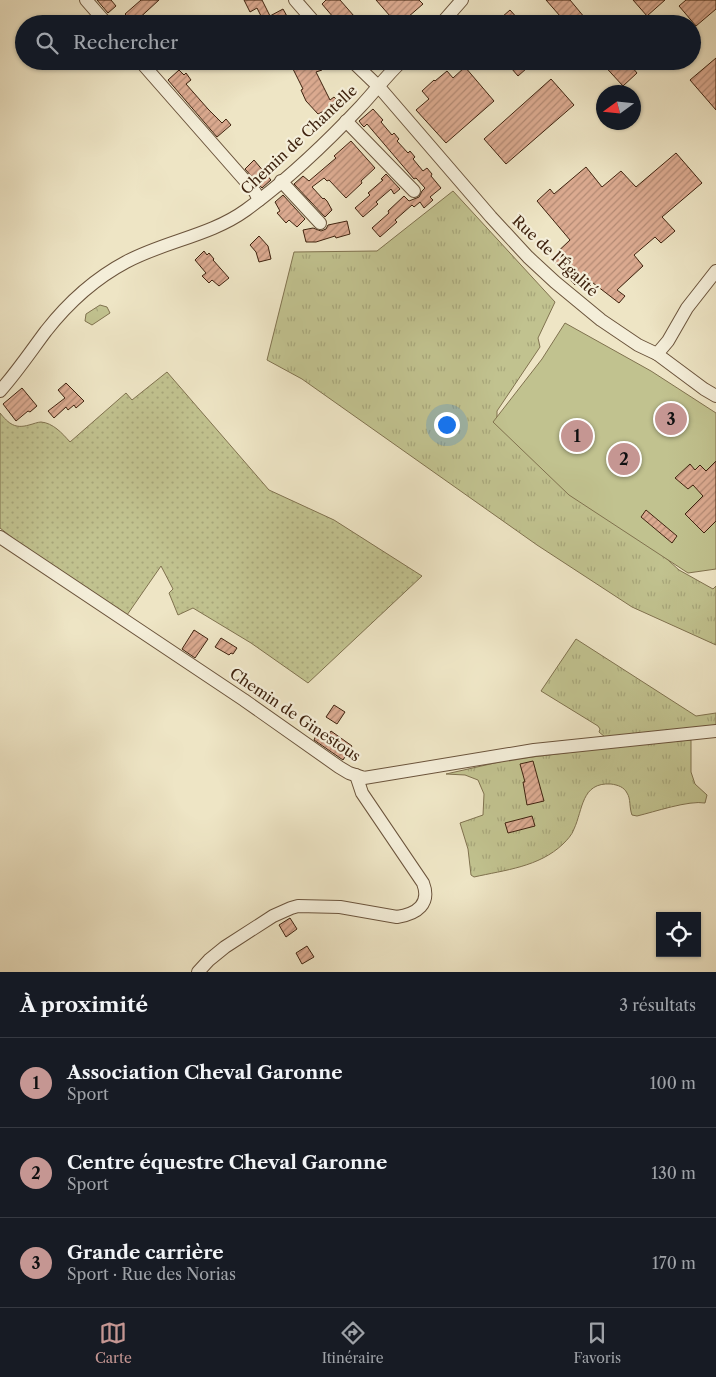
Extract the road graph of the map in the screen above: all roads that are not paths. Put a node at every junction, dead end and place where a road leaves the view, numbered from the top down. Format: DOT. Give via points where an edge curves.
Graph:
graph roads {
  1 [pos="86,0"];
  2 [pos="295,0"];
  3 [pos="462,0"];
  4 [pos="99,15"];
  5 [pos="308,15"];
  6 [pos="449,15"];
  7 [pos="148,70"];
  8 [pos="361,70"];
  9 [pos="394,70"];
  10 [pos="379,87"];
  11 [pos="346,121"];
  12 [pos="281,181"];
  13 [pos="414,191"];
  14 [pos="260,200"];
  15 [pos="320,223"];
  16 [pos="716,271"];
  17 [pos="657,354"];
  18 [pos="0,391"];
  19 [pos="716,396"];
  20 [pos="0,537"];
  21 [pos="6,544"];
  22 [pos="716,731"];
  23 [pos="356,775"];
  24 [pos="198,972"];
  1 -- 4 [label="street"];
  2 -- 5 [label="street"];
  3 -- 6 [label="street"];
  7 -- 14 [label="street"];
  8 -- 10 [label="street, Rue de l'Égalité"];
  9 -- 10 [label="street, Chemin de Chantelle"];
  10 -- 11 [label="street, Chemin de Chantelle"];
  10 -- 17 [label="street, Rue de l'Égalité" via="528,257 602,320"];
  11 -- 12 [label="street, Chemin de Chantelle"];
  11 -- 13 [label="street"];
  12 -- 14 [label="street, Chemin de Chantelle"];
  12 -- 15 [label="street"];
  14 -- 18 [label="street, Chemin de Chantelle" via="218,227 155,248 102,277 65,308"];
  16 -- 17 [label="street"];
  17 -- 19 [label="street, Rue de l'Égalité"];
  20 -- 21 [label="street, Chemin de Ginestous"];
  21 -- 23 [label="street, Chemin de Ginestous" via="244,700 339,767"];
  22 -- 23 [label="street, Chemin de Ginestous" via="534,750 364,778"];
  23 -- 24 [label="street" via="362,793 423,883 426,899 422,906 406,916 397,917 340,907 291,908 225,947"];
}
